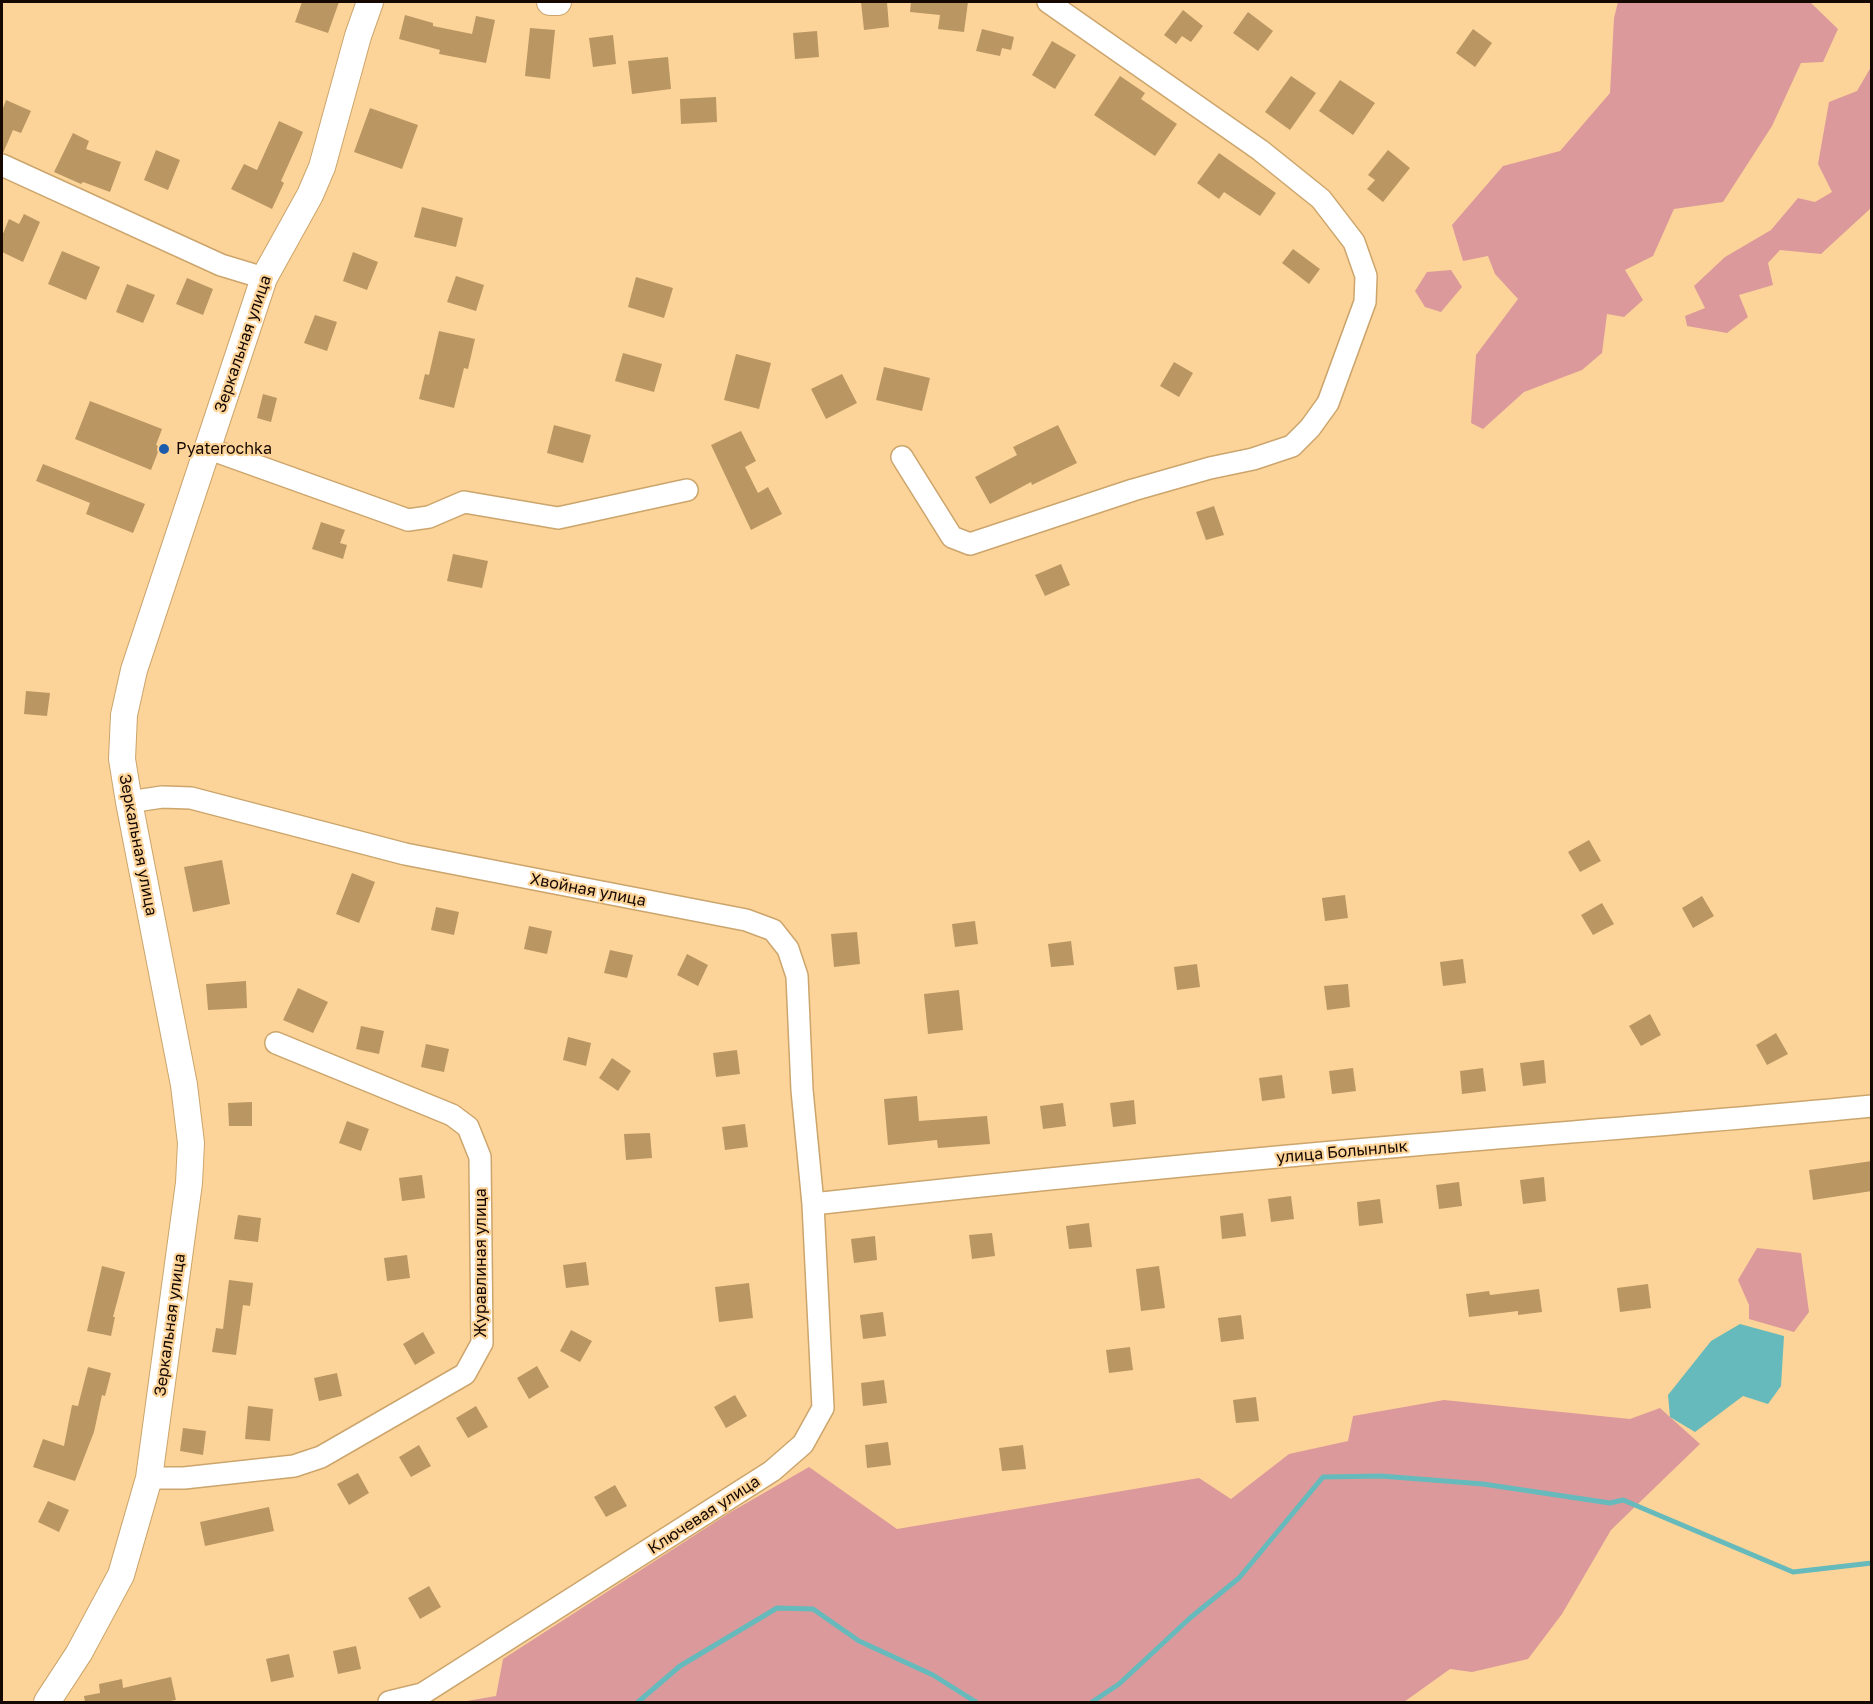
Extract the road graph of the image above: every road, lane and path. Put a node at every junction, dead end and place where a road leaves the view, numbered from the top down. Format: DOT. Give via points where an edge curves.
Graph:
graph roads {
  1 [pos="370,2"];
  2 [pos="550,2"];
  3 [pos="558,2"];
  4 [pos="1048,2"];
  5 [pos="2,165"];
  6 [pos="264,278"];
  7 [pos="207,448"];
  8 [pos="902,457"];
  9 [pos="687,490"];
  10 [pos="129,802"];
  11 [pos="276,1043"];
  12 [pos="1872,1106"];
  13 [pos="813,1203"];
  14 [pos="149,1478"];
  15 [pos="47,1702"];
  16 [pos="389,1702"];
  1 -- 6 [label="street, Зеркальная улица" via="322,167"];
  2 -- 3 [label="street"];
  4 -- 8 [label="street" via="1260,150 1321,199 1354,243 1366,276 1365,302 1328,403 1292,446 1133,490 970,544 952,537"];
  5 -- 6 [label="street" via="221,265"];
  6 -- 7 [label="street, Зеркальная улица"];
  7 -- 9 [label="street" via="408,520 429,517 464,502 558,518"];
  7 -- 10 [label="street, Зеркальная улица" via="138,660 124,716 122,759"];
  10 -- 13 [label="street, Хвойная улица" via="191,798 405,854 746,920 773,930 788,949 797,976 802,1090"];
  10 -- 14 [label="street, Зеркальная улица" via="184,1085 191,1143"];
  11 -- 14 [label="street, Журавлиная улица" via="452,1114 468,1127 480,1157 482,1343 465,1374 321,1457 294,1466"];
  12 -- 13 [label="street, улица Болынлык" via="1023,1180"];
  13 -- 16 [label="street, Ключевая улица" via="823,1408 803,1444 772,1472 422,1694"];
  14 -- 15 [label="street, Зеркальная улица" via="121,1575"];
}
